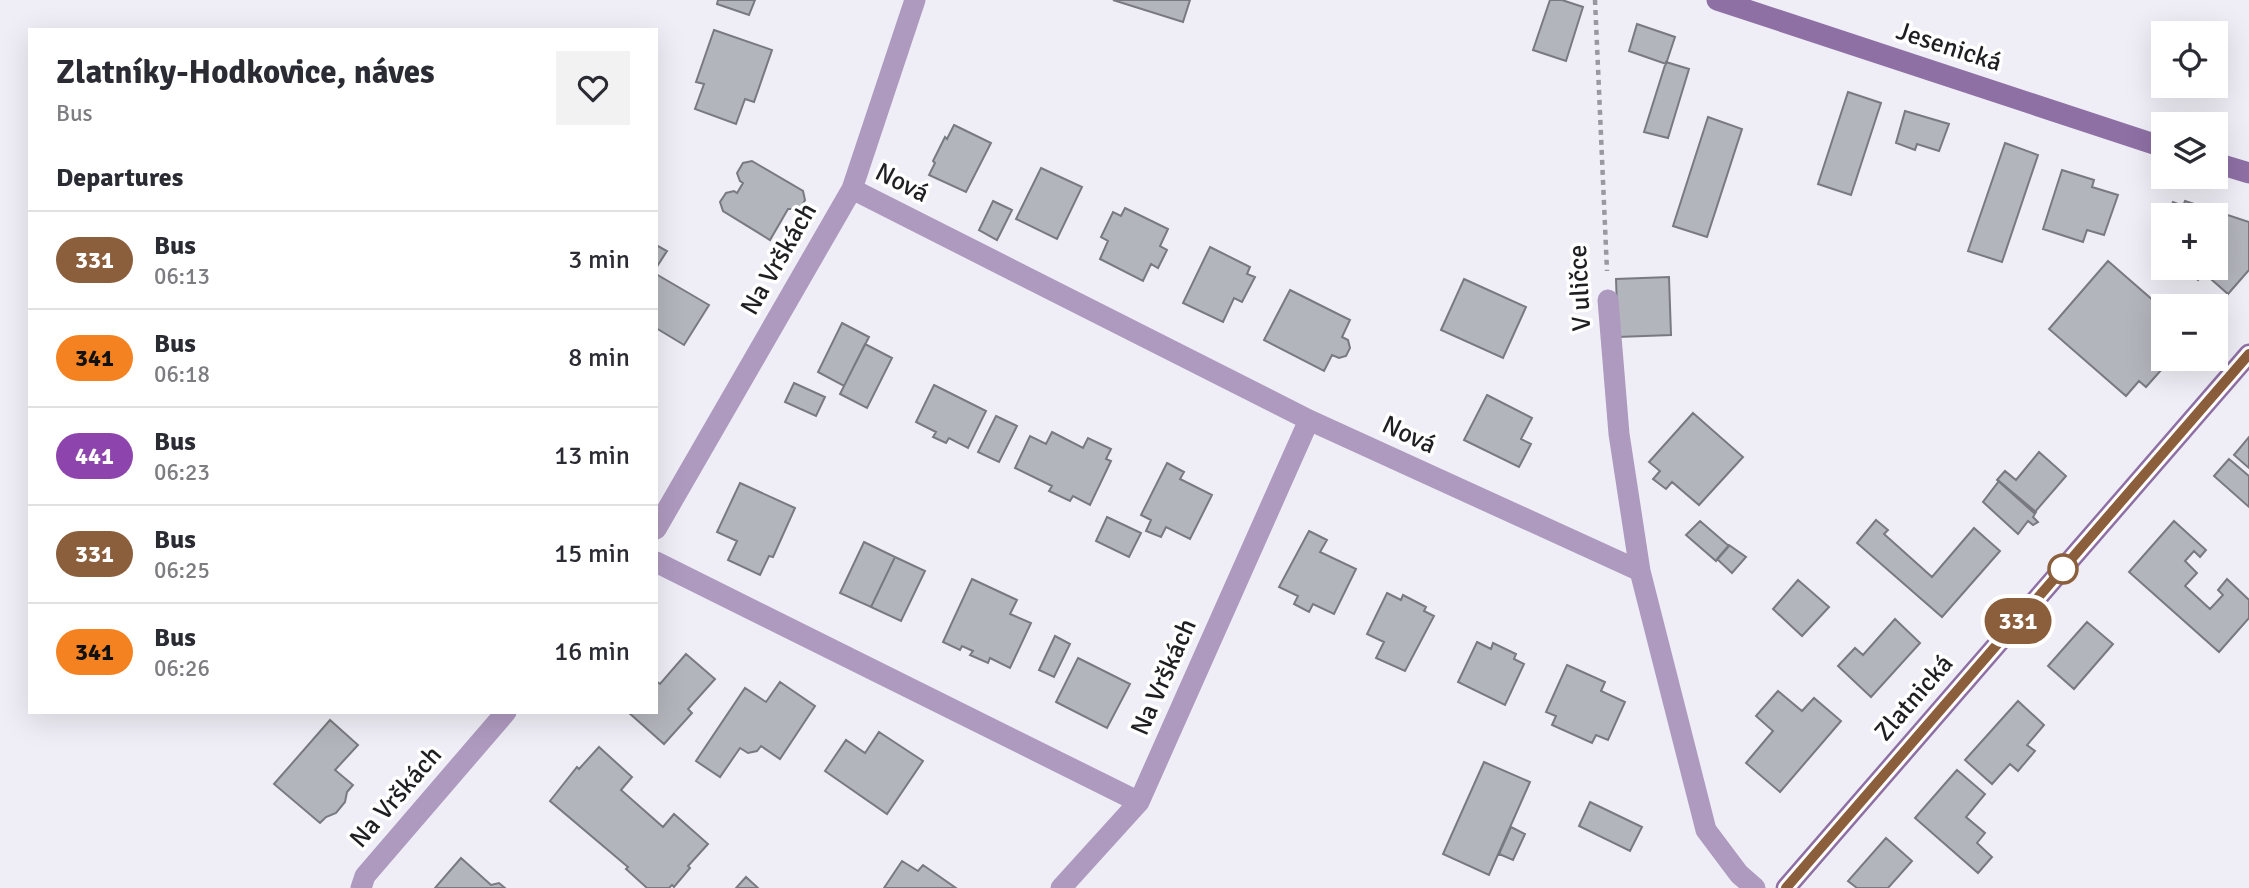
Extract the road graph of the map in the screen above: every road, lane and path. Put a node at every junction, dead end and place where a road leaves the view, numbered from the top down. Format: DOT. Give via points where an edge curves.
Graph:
graph roads {
  1 [pos="915,0"];
  2 [pos="1595,0"];
  3 [pos="1717,0"];
  4 [pos="2151,143"];
  5 [pos="2228,167"];
  6 [pos="2249,173"];
  7 [pos="852,189"];
  8 [pos="1608,300"];
  9 [pos="2249,354"];
  10 [pos="1309,420"];
  11 [pos="658,526"];
  12 [pos="658,563"];
  13 [pos="1640,571"];
  14 [pos="504,714"];
  15 [pos="1139,802"];
  16 [pos="361,888"];
  17 [pos="1061,888"];
  18 [pos="1755,888"];
  19 [pos="1786,888"];
  1 -- 7 [label="street, Na Vrškách"];
  2 -- 8 [label="path, V uličce"];
  3 -- 4 [label="street, Jesenická"];
  5 -- 6 [label="street"];
  7 -- 10 [label="street, Nová"];
  7 -- 11 [label="street, Na Vrškách"];
  8 -- 13 [label="street, V uličce" via="1619,434"];
  9 -- 19 [label="street, Zlatnická"];
  10 -- 13 [label="street, Nová"];
  10 -- 15 [label="street, Na Vrškách"];
  12 -- 15 [label="street"];
  13 -- 18 [label="street" via="1706,830"];
  14 -- 16 [label="street, Na Vrškách" via="365,876"];
  15 -- 17 [label="street, Na Vrškách"];
}
